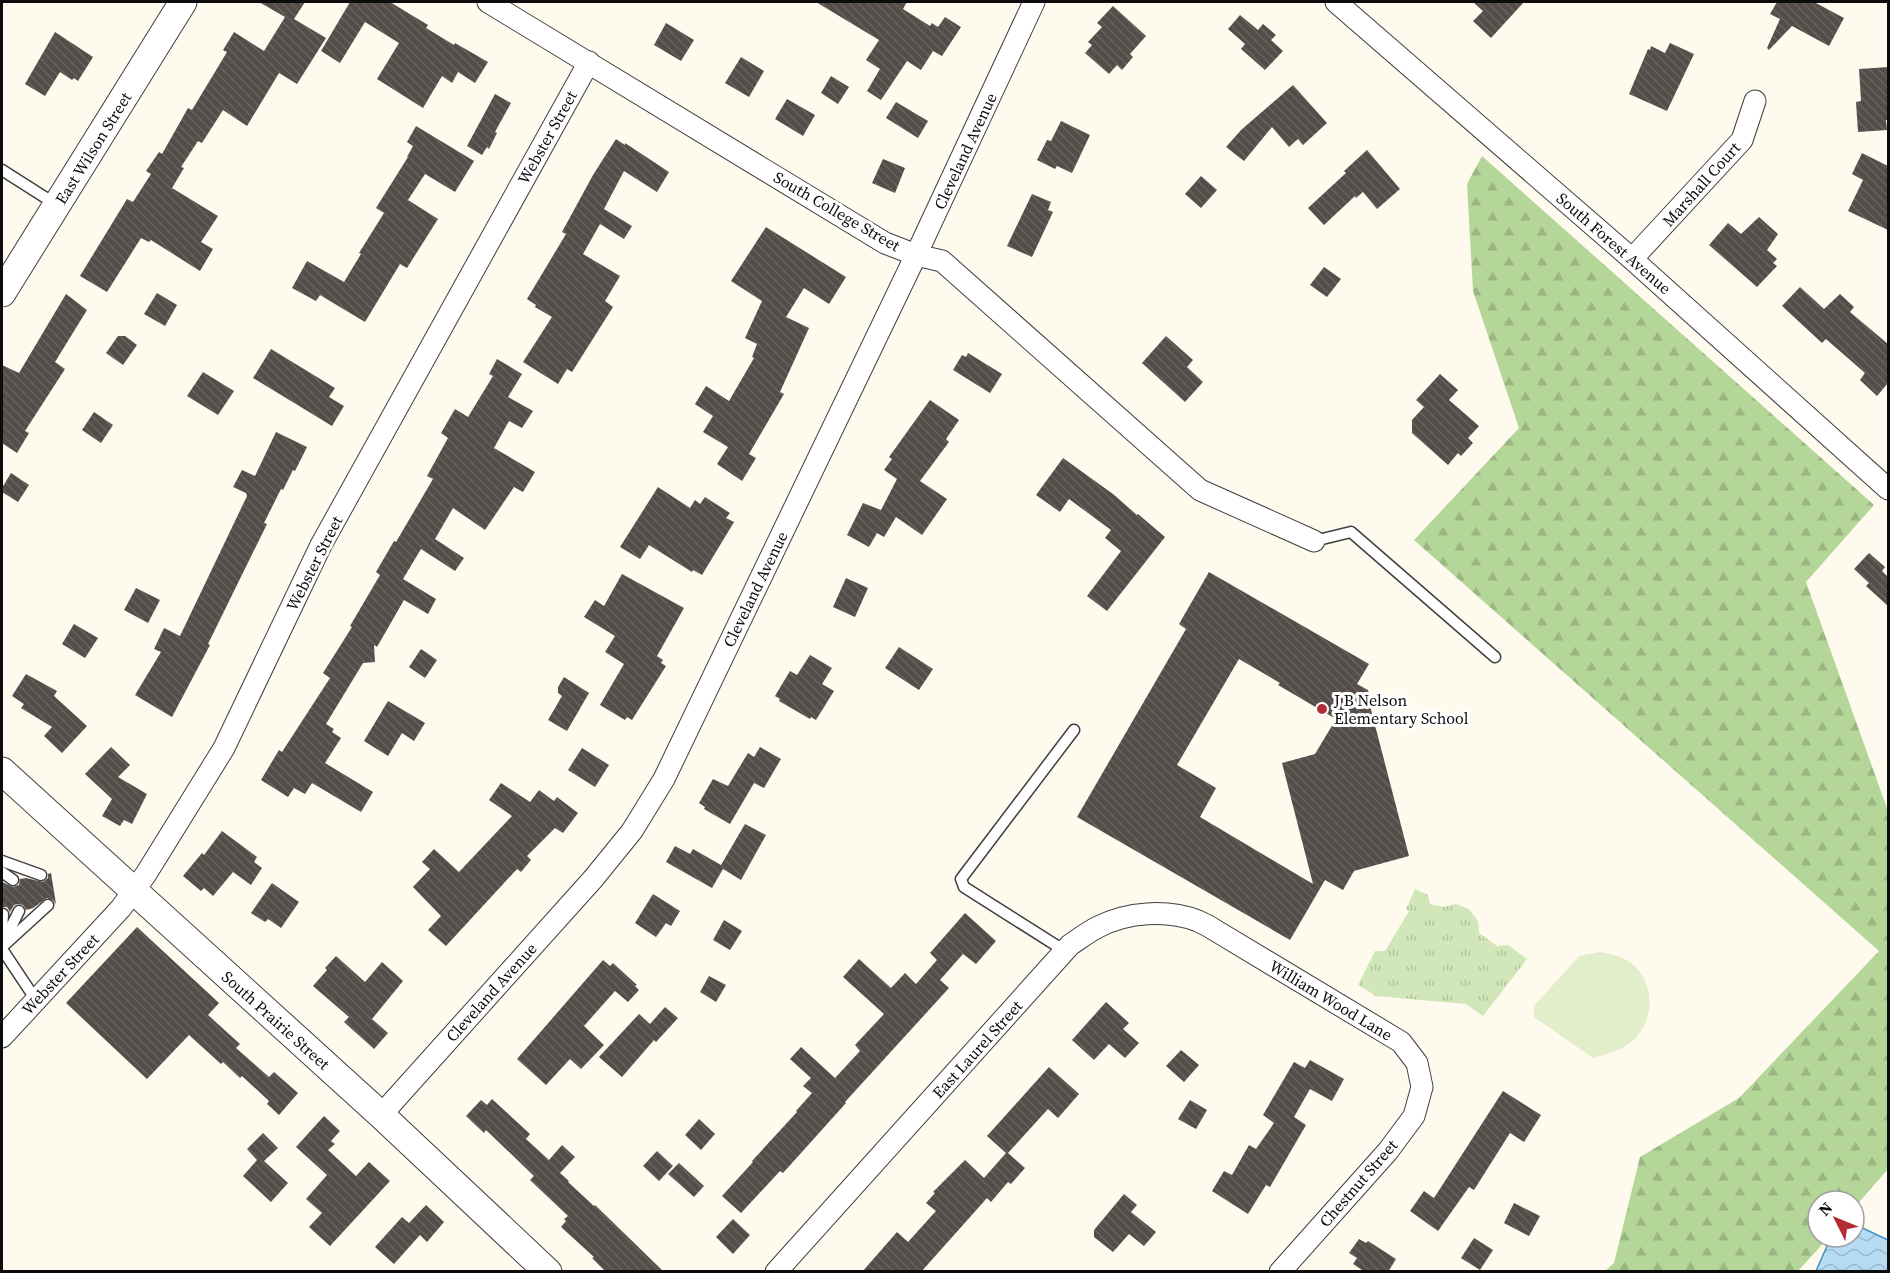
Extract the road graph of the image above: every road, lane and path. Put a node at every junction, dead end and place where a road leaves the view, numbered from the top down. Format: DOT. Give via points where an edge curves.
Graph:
graph roads {
  1 [pos="183,2"];
  2 [pos="488,2"];
  3 [pos="1336,2"];
  4 [pos="1030,3"];
  5 [pos="589,62"];
  6 [pos="1755,101"];
  7 [pos="2,170"];
  8 [pos="57,205"];
  9 [pos="916,255"];
  10 [pos="1632,259"];
  11 [pos="2,293"];
  12 [pos="1888,489"];
  13 [pos="1314,541"];
  14 [pos="1495,657"];
  15 [pos="1074,730"];
  16 [pos="2,771"];
  17 [pos="2,863"];
  18 [pos="2,872"];
  19 [pos="41,875"];
  20 [pos="29,877"];
  21 [pos="13,880"];
  22 [pos="133,891"];
  23 [pos="48,905"];
  24 [pos="34,908"];
  25 [pos="19,911"];
  26 [pos="3,914"];
  27 [pos="1218,932"];
  28 [pos="2,933"];
  29 [pos="2,947"];
  30 [pos="1065,951"];
  31 [pos="36,1000"];
  32 [pos="2,1036"];
  33 [pos="1422,1087"];
  34 [pos="381,1115"];
  35 [pos="548,1272"];
  36 [pos="777,1272"];
  37 [pos="1280,1272"];
  1 -- 8 [label="street, East Wilson Street"];
  2 -- 5 [label="street, South College Street"];
  3 -- 10 [label="street, South Forest Avenue"];
  4 -- 9 [label="street, Cleveland Avenue"];
  5 -- 9 [label="street, South College Street" via="885,243"];
  5 -- 22 [label="street, Webster Street" via="321,545 224,748"];
  6 -- 10 [label="street, Marshall Court" via="1742,140"];
  7 -- 8 [label="lane"];
  8 -- 11 [label="street, East Wilson Street"];
  9 -- 13 [label="street, South College Street" via="942,261 1200,490"];
  9 -- 34 [label="street, Cleveland Avenue" via="664,779 632,831"];
  10 -- 12 [label="street, South Forest Avenue"];
  13 -- 14 [label="lane" via="1351,532"];
  15 -- 30 [label="lane" via="961,879 964,887"];
  16 -- 22 [label="street, South Prairie Street"];
  17 -- 19 [label="lane"];
  17 -- 20 [label="lane"];
  18 -- 21 [label="lane"];
  22 -- 31 [label="street, Webster Street"];
  22 -- 34 [label="street, South Prairie Street"];
  23 -- 29 [label="lane"];
  24 -- 29 [label="lane"];
  25 -- 29 [label="lane"];
  26 -- 28 [label="lane"];
  27 -- 30 [label="street, East Laurel Street" via="1198,921 1153,913 1125,917 1098,927"];
  27 -- 33 [label="street, William Wood Lane" via="1401,1042 1418,1064"];
  29 -- 31 [label="lane"];
  30 -- 36 [label="street, East Laurel Street"];
  31 -- 32 [label="street, Webster Street"];
  33 -- 37 [label="street, Chestnut Street" via="1414,1116 1388,1151"];
  34 -- 35 [label="street, South Prairie Street"];
}
